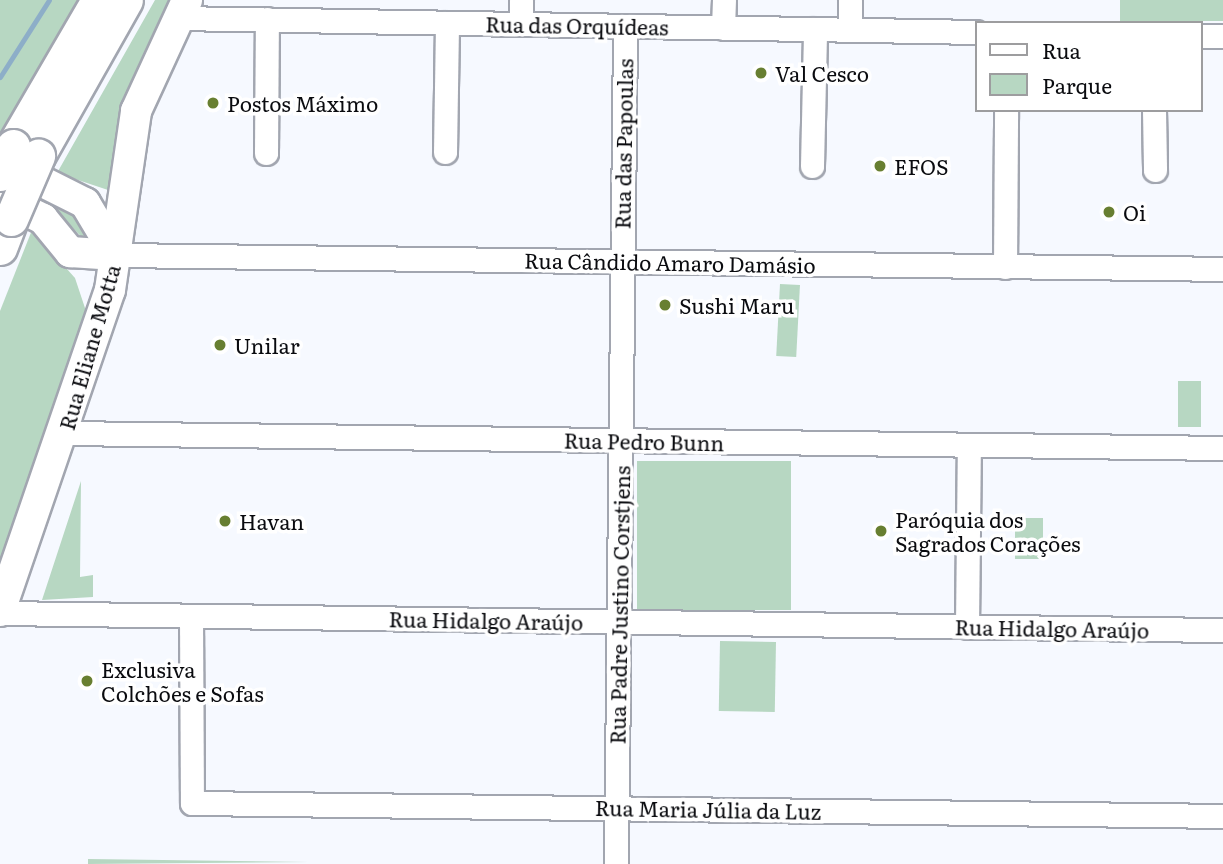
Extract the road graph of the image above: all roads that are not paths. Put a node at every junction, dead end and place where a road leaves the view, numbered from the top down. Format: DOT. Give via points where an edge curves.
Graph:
graph roads {
  1 [pos="98,0"];
  2 [pos="125,0"];
  3 [pos="522,0"];
  4 [pos="724,0"];
  5 [pos="850,0"];
  6 [pos="182,9"];
  7 [pos="267,19"];
  8 [pos="447,23"];
  9 [pos="520,24"];
  10 [pos="625,26"];
  11 [pos="723,28"];
  12 [pos="815,29"];
  13 [pos="850,30"];
  14 [pos="974,32"];
  15 [pos="1202,36"];
  16 [pos="1223,36"];
  17 [pos="1006,112"];
  18 [pos="1154,112"];
  19 [pos="444,152"];
  20 [pos="266,153"];
  21 [pos="13,159"];
  22 [pos="812,166"];
  23 [pos="1154,170"];
  24 [pos="4,222"];
  25 [pos="116,255"];
  26 [pos="622,262"];
  27 [pos="1005,267"];
  28 [pos="1223,269"];
  29 [pos="64,433"];
  30 [pos="620,440"];
  31 [pos="969,445"];
  32 [pos="1223,448"];
  33 [pos="0,612"];
  34 [pos="191,616"];
  35 [pos="618,622"];
  36 [pos="967,627"];
  37 [pos="1223,630"];
  38 [pos="617,808"];
  39 [pos="1223,816"];
  40 [pos="616,864"];
  1 -- 21 [label="highway"];
  2 -- 21 [label="highway"];
  3 -- 9 [label="street"];
  4 -- 11 [label="street"];
  5 -- 13 [label="street"];
  6 -- 7 [label="street, Rua das Orquídeas"];
  6 -- 25 [label="main road, Rua Eliane Motta" via="136,111"];
  7 -- 8 [label="street, Rua das Orquídeas"];
  7 -- 20 [label="street"];
  8 -- 9 [label="street, Rua das Orquídeas"];
  8 -- 19 [label="street"];
  9 -- 10 [label="street, Rua das Orquídeas"];
  10 -- 11 [label="street, Rua das Orquídeas"];
  10 -- 26 [label="street, Rua das Papoulas"];
  11 -- 12 [label="street, Rua das Orquídeas"];
  12 -- 13 [label="street, Rua das Orquídeas"];
  12 -- 22 [label="street"];
  13 -- 14 [label="street, Rua das Orquídeas"];
  15 -- 16 [label="street"];
  17 -- 27 [label="street"];
  18 -- 23 [label="street"];
  21 -- 24 [label="highway, bridge"];
  21 -- 25 [label="main road" via="85,203"];
  24 -- 25 [label="main road" via="43,219 70,253"];
  25 -- 26 [label="street, Rua Cândido Amaro Damásio"];
  25 -- 29 [label="main road, Rua Eliane Motta"];
  26 -- 27 [label="street, Rua Cândido Amaro Damásio"];
  26 -- 30 [label="street, Rua Padre Justino Corstjens"];
  27 -- 28 [label="street, Rua Cândido Amaro Damásio"];
  29 -- 30 [label="street, Rua Pedro Bunn"];
  29 -- 33 [label="main road, Rua Eliane Motta"];
  30 -- 31 [label="street, Rua Pedro Bunn"];
  30 -- 35 [label="street, Rua Padre Justino Corstjens"];
  31 -- 32 [label="street, Rua Pedro Bunn"];
  31 -- 36 [label="street"];
  33 -- 34 [label="street, Rua Hidalgo Araújo"];
  34 -- 35 [label="street, Rua Hidalgo Araújo"];
  34 -- 38 [label="street, Rua Maria Júlia da Luz" via="192,803"];
  35 -- 36 [label="street, Rua Hidalgo Araújo"];
  35 -- 38 [label="street, Rua Padre Justino Corstjens"];
  36 -- 37 [label="street, Rua Hidalgo Araújo"];
  38 -- 39 [label="street, Rua Maria Júlia da Luz"];
  38 -- 40 [label="street, Rua Padre Justino Corstjens"];
}
